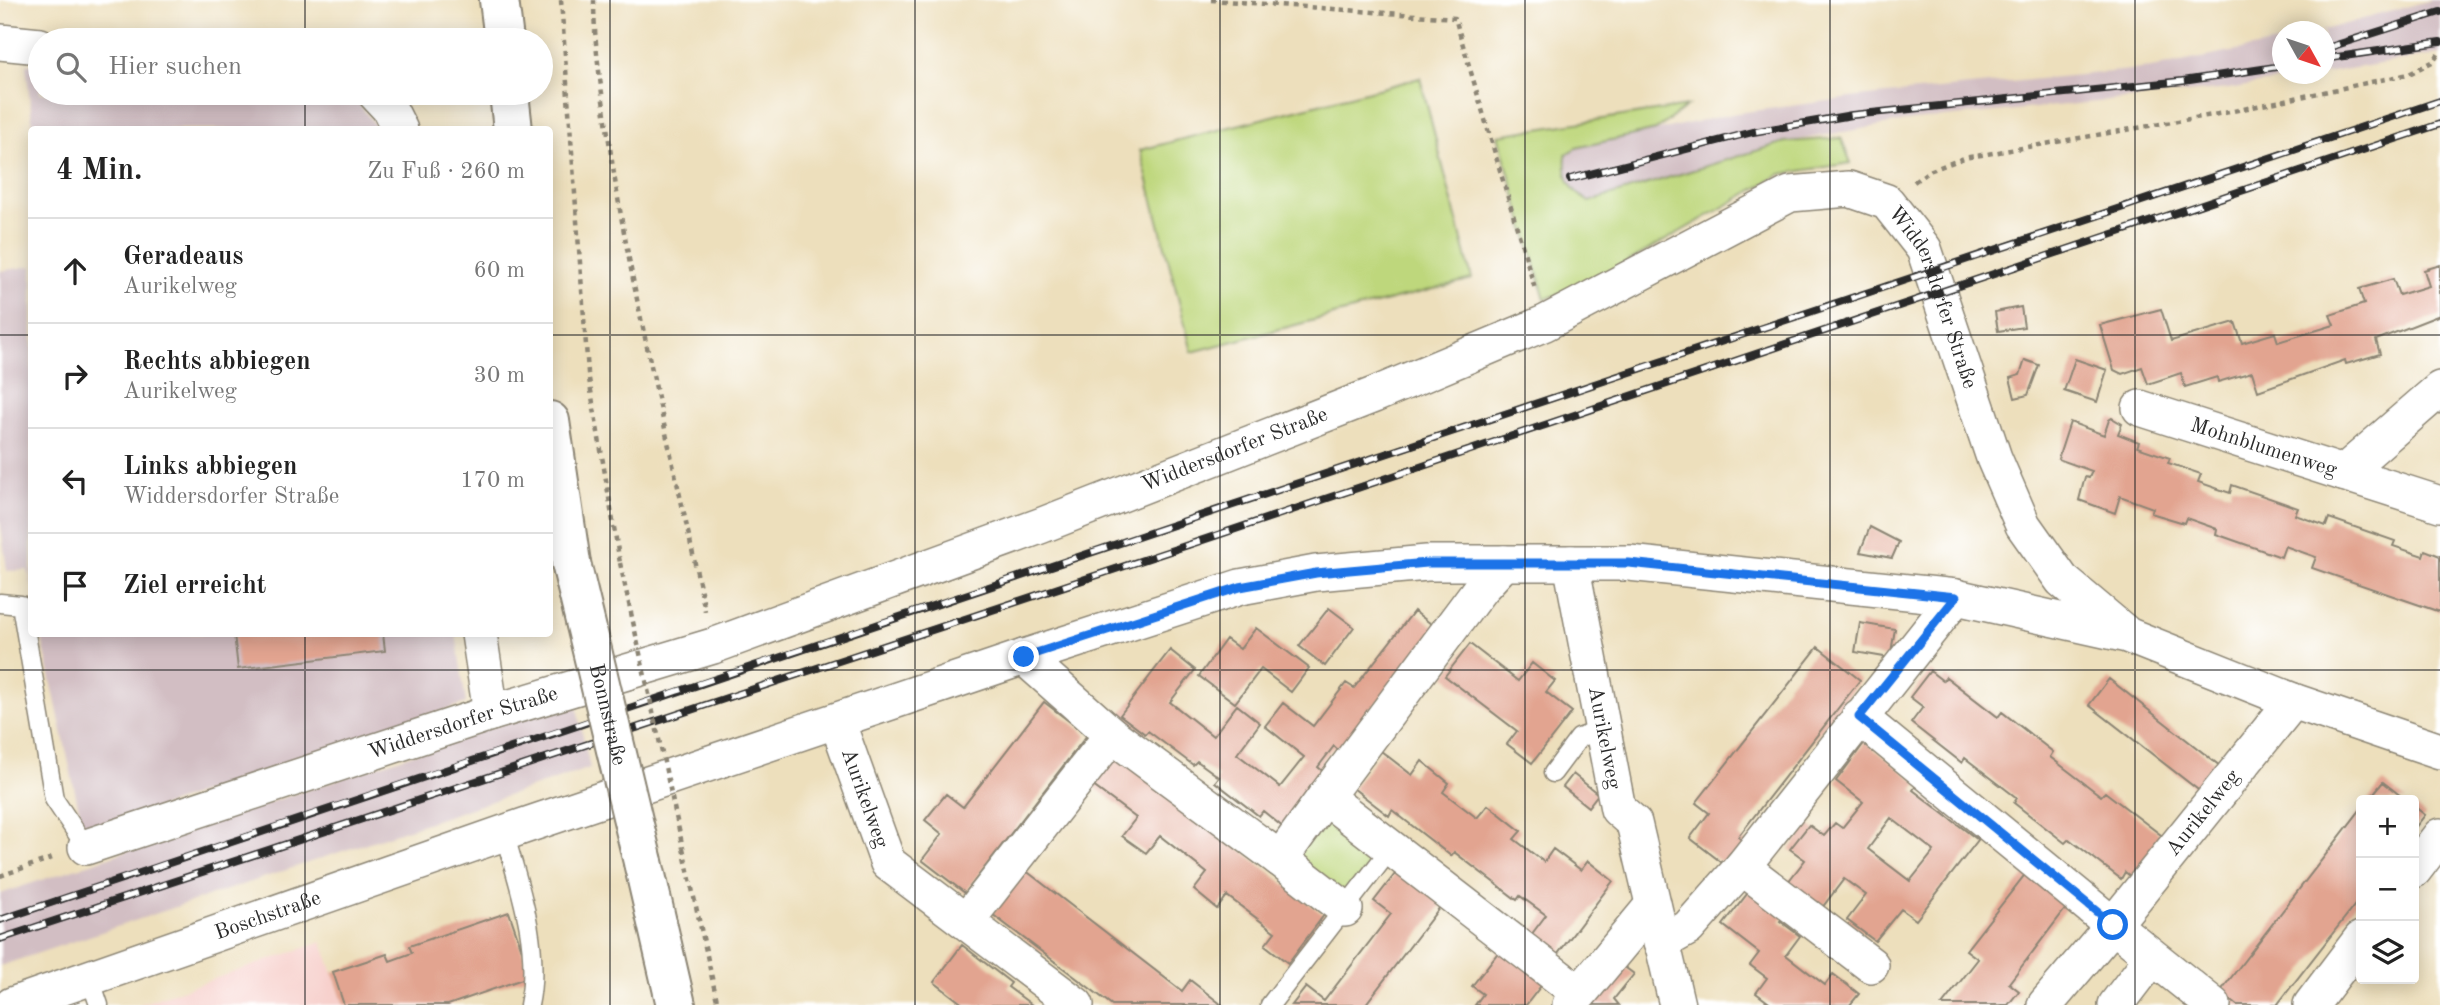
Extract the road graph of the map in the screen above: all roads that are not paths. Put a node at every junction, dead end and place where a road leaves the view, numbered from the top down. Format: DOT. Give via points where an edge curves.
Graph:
graph roads {
  1 [pos="499,0"];
  2 [pos="502,28"];
  3 [pos="0,43"];
  4 [pos="28,45"];
  5 [pos="386,105"];
  6 [pos="510,105"];
  7 [pos="398,126"];
  8 [pos="513,126"];
  9 [pos="2440,388"];
  10 [pos="2140,408"];
  11 [pos="553,441"];
  12 [pos="2343,472"];
  13 [pos="2440,504"];
  14 [pos="1504,563"];
  15 [pos="1571,563"];
  16 [pos="1956,597"];
  17 [pos="0,603"];
  18 [pos="2127,635"];
  19 [pos="479,637"];
  20 [pos="1024,657"];
  21 [pos="2293,701"];
  22 [pos="491,713"];
  23 [pos="1859,717"];
  24 [pos="836,721"];
  25 [pos="1604,729"];
  26 [pos="1112,735"];
  27 [pos="2440,751"];
  28 [pos="1553,773"];
  29 [pos="1325,797"];
  30 [pos="514,830"];
  31 [pos="2440,836"];
  32 [pos="86,847"];
  33 [pos="1392,847"];
  34 [pos="1280,859"];
  35 [pos="2419,863"];
  36 [pos="1742,867"];
  37 [pos="1653,905"];
  38 [pos="1345,909"];
  39 [pos="967,920"];
  40 [pos="2113,925"];
  41 [pos="1661,943"];
  42 [pos="2356,946"];
  43 [pos="2152,958"];
  44 [pos="1871,965"];
  45 [pos="95,991"];
  46 [pos="1574,999"];
  47 [pos="12,1005"];
  48 [pos="529,1005"];
  49 [pos="676,1005"];
  50 [pos="1076,1005"];
  51 [pos="1270,1005"];
  52 [pos="1677,1005"];
  53 [pos="2045,1005"];
  54 [pos="2116,1005"];
  55 [pos="2213,1005"];
  56 [pos="2311,1005"];
  1 -- 2 [label="main road"];
  3 -- 4 [label="street"];
  5 -- 7 [label="street"];
  6 -- 8 [label="main road"];
  9 -- 12 [label="street, Mohnblumenweg"];
  10 -- 12 [label="street, Mohnblumenweg"];
  11 -- 49 [label="main road, Bonnstraße, bridge" via="571,563"];
  12 -- 13 [label="street"];
  14 -- 15 [label="street, Widdersdorfer Straße"];
  14 -- 20 [label="street, Widdersdorfer Straße" via="1344,570 1240,587"];
  14 -- 29 [label="street"];
  15 -- 16 [label="street, Widdersdorfer Straße" via="1629,563"];
  15 -- 25 [label="street, Aurikelweg"];
  16 -- 18 [label="street, Widdersdorfer Straße"];
  16 -- 23 [label="street"];
  17 -- 32 [label="lane" via="22,606 54,799"];
  18 -- 21 [label="street, Widdersdorfer Straße"];
  18 -- 22 [label="street, Widdersdorfer Straße" via="2063,580 2023,525 1994,458 1924,250 1887,202 1849,189 1790,194 1545,324 1053,521 713,646"];
  19 -- 22 [label="street"];
  20 -- 24 [label="street, Widdersdorfer Straße"];
  20 -- 26 [label="street"];
  21 -- 27 [label="street, Widdersdorfer Straße"];
  21 -- 40 [label="street, Aurikelweg"];
  22 -- 32 [label="street, Widdersdorfer Straße"];
  23 -- 36 [label="street"];
  23 -- 40 [label="street"];
  24 -- 30 [label="street, Widdersdorfer Straße"];
  24 -- 39 [label="street, Aurikelweg" via="888,863"];
  25 -- 28 [label="lane" via="1579,738"];
  25 -- 37 [label="street, Aurikelweg" via="1618,809 1634,823"];
  26 -- 34 [label="street"];
  26 -- 39 [label="street"];
  29 -- 33 [label="street"];
  29 -- 34 [label="street"];
  30 -- 45 [label="street, Boschstraße"];
  30 -- 48 [label="lane" via="533,954"];
  31 -- 35 [label="street"];
  33 -- 38 [label="lane"];
  33 -- 46 [label="street"];
  34 -- 38 [label="street"];
  36 -- 41 [label="street" via="1688,928"];
  36 -- 44 [label="street"];
  37 -- 41 [label="street, Aurikelweg"];
  37 -- 46 [label="street"];
  38 -- 51 [label="lane"];
  39 -- 50 [label="street, Aurikelweg"];
  40 -- 43 [label="street"];
  40 -- 53 [label="street, Aurikelweg"];
  41 -- 52 [label="street, Aurikelweg"];
  42 -- 56 [label="street"];
  43 -- 54 [label="street"];
  43 -- 55 [label="street"];
  45 -- 47 [label="street, Boschstraße"];
}
